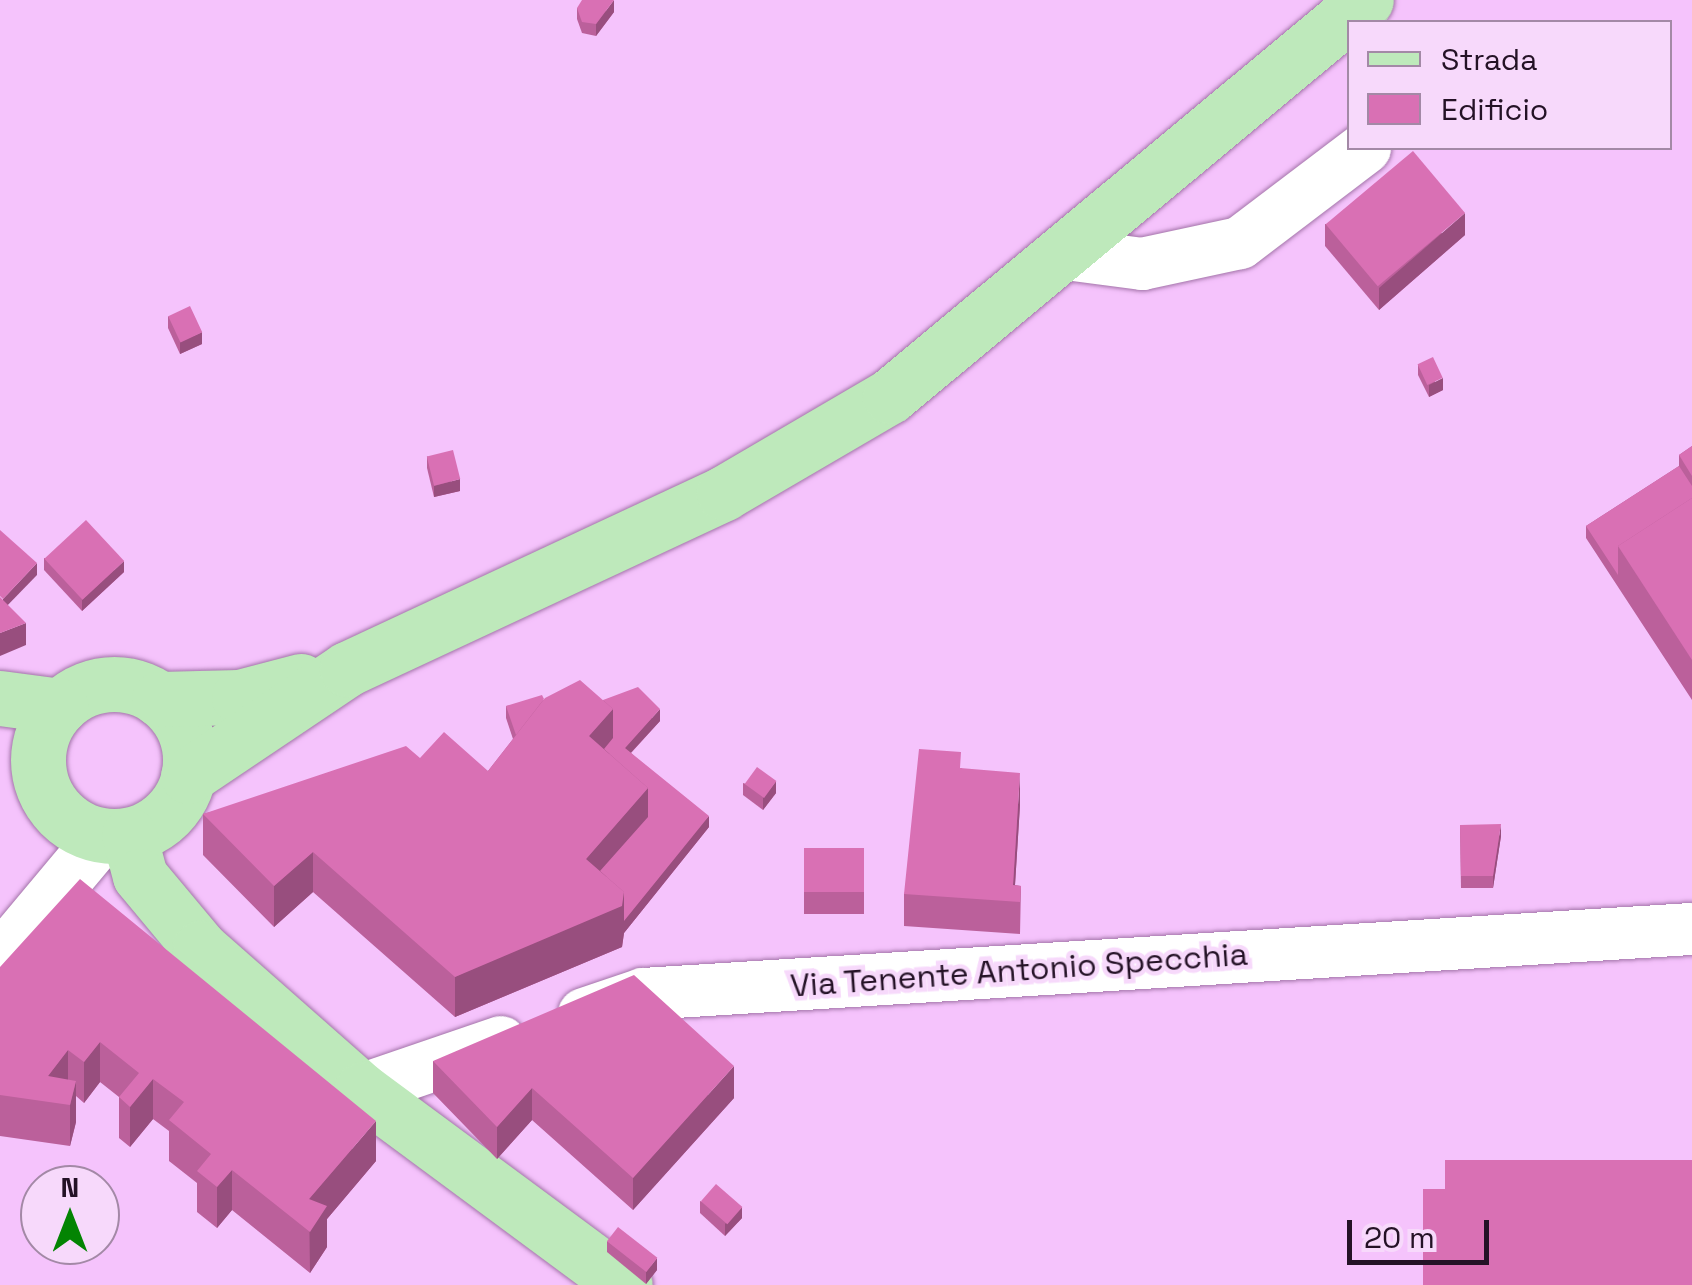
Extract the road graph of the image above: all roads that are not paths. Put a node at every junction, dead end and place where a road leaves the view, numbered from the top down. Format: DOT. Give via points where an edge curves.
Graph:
graph roads {
  1 [pos="1347,21"];
  2 [pos="1362,150"];
  3 [pos="1066,254"];
  4 [pos="347,669"];
  5 [pos="0,698"];
  6 [pos="160,699"];
  7 [pos="60,706"];
  8 [pos="20,774"];
  9 [pos="146,816"];
  10 [pos="1692,929"];
  11 [pos="0,959"];
  12 [pos="361,1090"];
  13 [pos="626,1285"];
  1 -- 3 [label="main road"];
  2 -- 3 [label="street" via="1240,243 1142,264"];
  3 -- 4 [label="main road" via="890,396 740,483"];
  4 -- 6 [label="main road" via="239,697"];
  4 -- 9 [label="main road"];
  5 -- 7 [label="main road"];
  6 -- 7 [label="main road" via="110,684"];
  6 -- 9 [label="main road" via="188,741"];
  7 -- 8 [label="main road"];
  8 -- 9 [label="main road" via="72,824"];
  9 -- 11 [label="street"];
  9 -- 12 [label="main road" via="200,948"];
  10 -- 12 [label="street, Via Tenente Antonio Specchia" via="643,994"];
  12 -- 13 [label="main road"];
}
